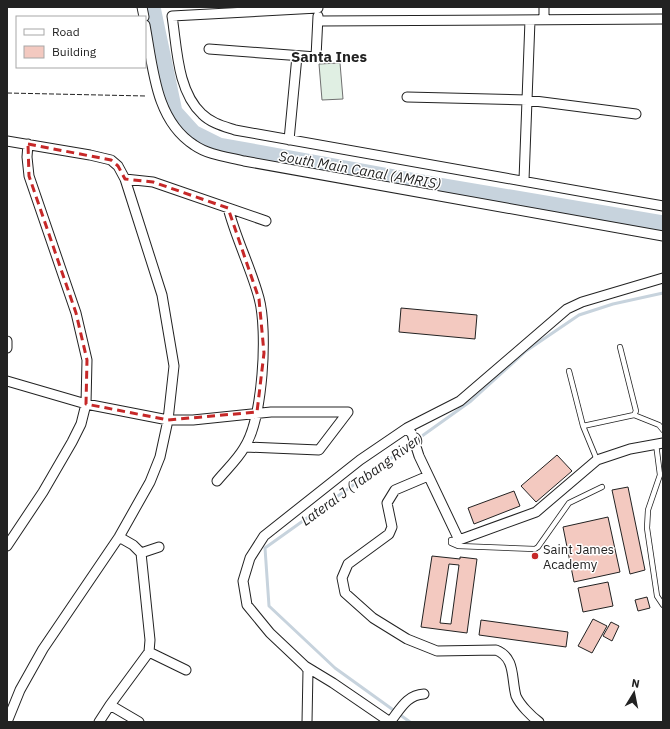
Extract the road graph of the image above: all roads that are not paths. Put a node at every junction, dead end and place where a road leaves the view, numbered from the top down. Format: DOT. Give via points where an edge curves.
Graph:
graph roads {
  1 [pos="318,7"];
  2 [pos="544,7"];
  3 [pos="240,9"];
  4 [pos="195,11"];
  5 [pos="663,19"];
  6 [pos="530,20"];
  7 [pos="544,20"];
  8 [pos="318,21"];
  9 [pos="146,29"];
  10 [pos="209,49"];
  11 [pos="298,56"];
  12 [pos="407,97"];
  13 [pos="527,100"];
  14 [pos="636,114"];
  15 [pos="288,140"];
  16 [pos="7,141"];
  17 [pos="28,144"];
  18 [pos="125,179"];
  19 [pos="524,180"];
  20 [pos="663,206"];
  21 [pos="228,208"];
  22 [pos="266,220"];
  23 [pos="663,236"];
  24 [pos="663,278"];
  25 [pos="7,341"];
  26 [pos="620,347"];
  27 [pos="7,348"];
  28 [pos="569,371"];
  29 [pos="7,381"];
  30 [pos="86,404"];
  31 [pos="258,412"];
  32 [pos="634,415"];
  33 [pos="168,420"];
  34 [pos="583,426"];
  35 [pos="663,430"];
  36 [pos="409,431"];
  37 [pos="660,444"];
  38 [pos="245,447"];
  39 [pos="597,460"];
  40 [pos="428,476"];
  41 [pos="217,481"];
  42 [pos="602,487"];
  43 [pos="119,537"];
  44 [pos="459,540"];
  45 [pos="7,546"];
  46 [pos="159,547"];
  47 [pos="141,553"];
  48 [pos="663,605"];
  49 [pos="149,652"];
  50 [pos="305,666"];
  51 [pos="186,670"];
  52 [pos="424,694"];
  53 [pos="110,705"];
  54 [pos="7,719"];
  55 [pos="391,721"];
  56 [pos="99,722"];
  57 [pos="139,722"];
  58 [pos="307,722"];
  59 [pos="539,722"];
  1 -- 3 [label="street"];
  1 -- 8 [label="street"];
  2 -- 7 [label="street"];
  3 -- 4 [label="street"];
  4 -- 15 [label="street" via="172,16 182,76 189,99 215,124"];
  5 -- 7 [label="street"];
  6 -- 7 [label="street"];
  6 -- 8 [label="street"];
  6 -- 13 [label="street"];
  8 -- 11 [label="street" via="316,57"];
  9 -- 23 [label="street" via="159,95 166,114 176,131 195,146 244,161"];
  10 -- 11 [label="street"];
  11 -- 15 [label="street"];
  12 -- 13 [label="street"];
  13 -- 14 [label="street"];
  13 -- 19 [label="street"];
  15 -- 19 [label="street"];
  16 -- 17 [label="street"];
  17 -- 18 [label="street" via="111,160 118,166"];
  17 -- 30 [label="street" via="29,176 76,313 87,360"];
  18 -- 21 [label="street" via="153,182"];
  18 -- 33 [label="street" via="162,295 170,337 174,366"];
  19 -- 20 [label="street"];
  21 -- 22 [label="street"];
  21 -- 31 [label="street" via="260,299 264,353"];
  24 -- 36 [label="street" via="582,302 568,309 460,401"];
  25 -- 27 [label="street"];
  26 -- 32 [label="lane" via="636,411"];
  28 -- 34 [label="lane"];
  29 -- 30 [label="street"];
  30 -- 33 [label="street"];
  30 -- 45 [label="street" via="81,424 72,442"];
  31 -- 33 [label="street" via="193,420"];
  31 -- 38 [label="street"];
  31 -- 38 [label="street" via="348,412 320,454"];
  32 -- 34 [label="lane"];
  32 -- 35 [label="lane" via="659,425"];
  33 -- 43 [label="street" via="160,457 150,482"];
  34 -- 39 [label="lane"];
  36 -- 40 [label="street"];
  36 -- 50 [label="street" via="360,460 264,536 250,558 244,581 247,605 270,633"];
  37 -- 39 [label="street" via="630,449"];
  37 -- 48 [label="lane" via="660,474 648,510 647,528 657,596"];
  38 -- 41 [label="street"];
  39 -- 44 [label="street" via="536,512"];
  40 -- 44 [label="street"];
  40 -- 59 [label="street" via="394,490 387,503 392,527 389,534 348,564 342,578 345,593 373,618 407,639 436,651 496,650 504,653 509,660 517,697"];
  42 -- 44 [label="lane" via="569,503 535,549 458,546 451,543 451,540"];
  43 -- 47 [label="street"];
  43 -- 54 [label="street" via="43,649"];
  46 -- 47 [label="street"];
  47 -- 49 [label="street"];
  49 -- 51 [label="street"];
  49 -- 53 [label="street"];
  50 -- 55 [label="street" via="334,682"];
  50 -- 58 [label="street" via="308,670"];
  52 -- 55 [label="street" via="416,695 402,706"];
  53 -- 56 [label="street"];
  53 -- 57 [label="street"];
}
